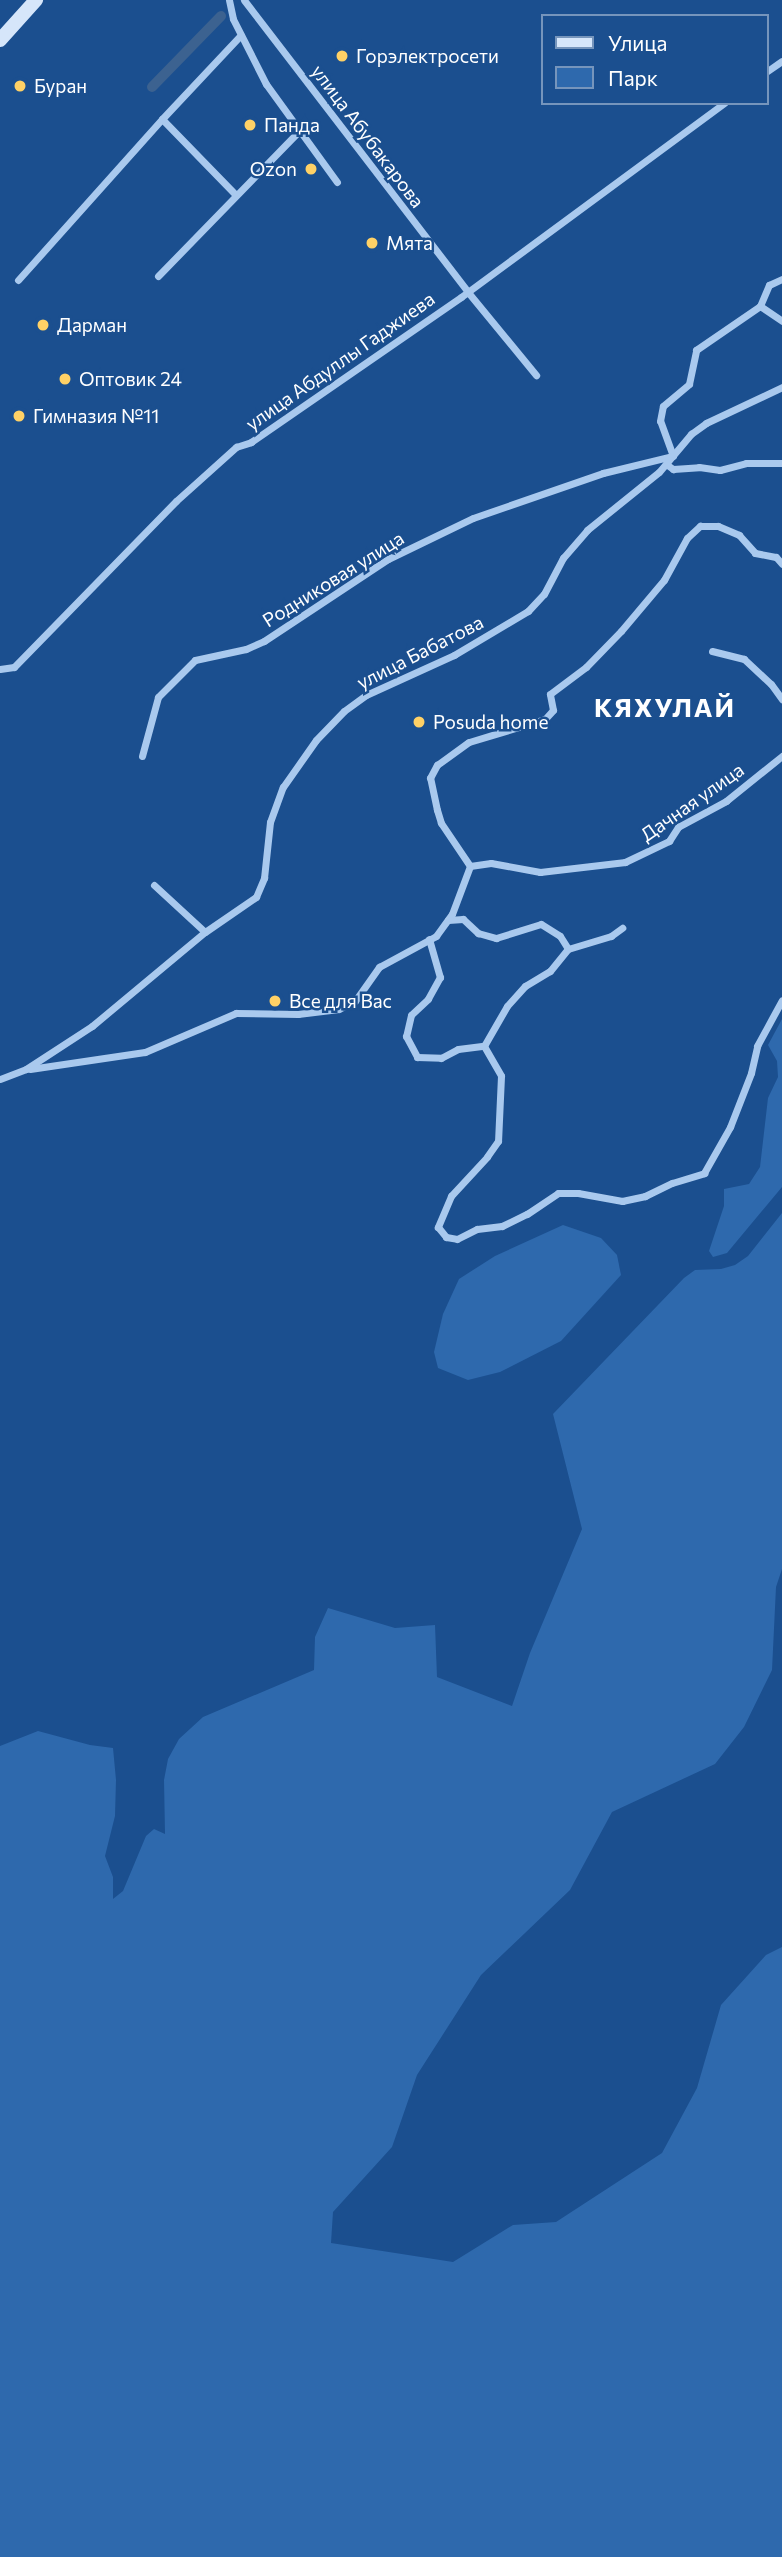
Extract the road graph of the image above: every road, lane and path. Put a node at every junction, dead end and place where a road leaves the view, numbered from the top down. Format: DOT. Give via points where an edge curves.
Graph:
graph roads {
  1 [pos="36,0"];
  2 [pos="229,0"];
  3 [pos="245,0"];
  4 [pos="242,35"];
  5 [pos="0,40"];
  6 [pos="721,105"];
  7 [pos="162,119"];
  8 [pos="300,129"];
  9 [pos="337,182"];
  10 [pos="236,195"];
  11 [pos="158,276"];
  12 [pos="782,279"];
  13 [pos="18,280"];
  14 [pos="467,291"];
  15 [pos="760,306"];
  16 [pos="782,321"];
  17 [pos="536,375"];
  18 [pos="782,387"];
  19 [pos="673,456"];
  20 [pos="782,463"];
  21 [pos="666,464"];
  22 [pos="782,564"];
  23 [pos="712,651"];
  24 [pos="0,669"];
  25 [pos="782,699"];
  26 [pos="782,756"];
  27 [pos="142,757"];
  28 [pos="471,866"];
  29 [pos="154,886"];
  30 [pos="448,920"];
  31 [pos="622,928"];
  32 [pos="205,932"];
  33 [pos="429,939"];
  34 [pos="568,949"];
  35 [pos="782,1000"];
  36 [pos="484,1046"];
  37 [pos="26,1069"];
  38 [pos="0,1079"];
  1 -- 5 [label="main road"];
  2 -- 4 [label="street"];
  3 -- 14 [label="street, улица Абубакарова"];
  4 -- 7 [label="street"];
  4 -- 8 [label="street" via="266,84"];
  6 -- 14 [label="street, улица Абдуллы Гаджиева"];
  7 -- 10 [label="street"];
  7 -- 13 [label="street"];
  8 -- 9 [label="street"];
  8 -- 10 [label="street"];
  10 -- 11 [label="street"];
  12 -- 15 [label="street" via="769,285"];
  14 -- 17 [label="street, улица Абубакарова"];
  14 -- 24 [label="street, улица Абдуллы Гаджиева" via="251,442 236,447 177,500 13,667"];
  15 -- 16 [label="street"];
  15 -- 19 [label="street" via="696,350 689,384 663,406 660,422"];
  18 -- 19 [label="street, улица Бабатова" via="706,423"];
  19 -- 21 [label="street, улица Бабатова"];
  19 -- 27 [label="street, Родниковая улица" via="603,473 473,518 388,559 264,641 195,660 158,697"];
  20 -- 21 [label="street" via="747,463 720,470 673,469"];
  21 -- 32 [label="street, улица Бабатова" via="587,530 528,611 454,655 366,695 330,724 297,764 276,805 267,834 262,888"];
  22 -- 28 [label="street" via="776,557 755,553 739,535 718,526 700,526 687,538 664,580 621,631 579,674 550,694 553,710 545,719 469,742 437,765 429,778 441,823"];
  23 -- 25 [label="street" via="744,659"];
  26 -- 28 [label="street, Дачная улица" via="726,801 678,827 669,841 625,862 540,872 491,863"];
  28 -- 30 [label="street"];
  29 -- 32 [label="street"];
  30 -- 33 [label="street"];
  30 -- 34 [label="street" via="463,919 478,933 496,938 541,925 560,936"];
  31 -- 34 [label="street"];
  32 -- 37 [label="street, улица Бабатова" via="92,1026"];
  33 -- 36 [label="street" via="440,977 428,999 411,1015 406,1036 417,1057 441,1058 458,1049"];
  33 -- 37 [label="street" via="379,967 355,1001 339,1009 236,1013 145,1052"];
  34 -- 36 [label="street" via="550,971 526,985 507,1006"];
  35 -- 36 [label="street" via="757,1046 730,1127 704,1173 622,1201 558,1193 502,1226 477,1229 457,1239 446,1237 438,1227 447,1203 498,1141 501,1076"];
  37 -- 38 [label="street, улица Бабатова"];
}
